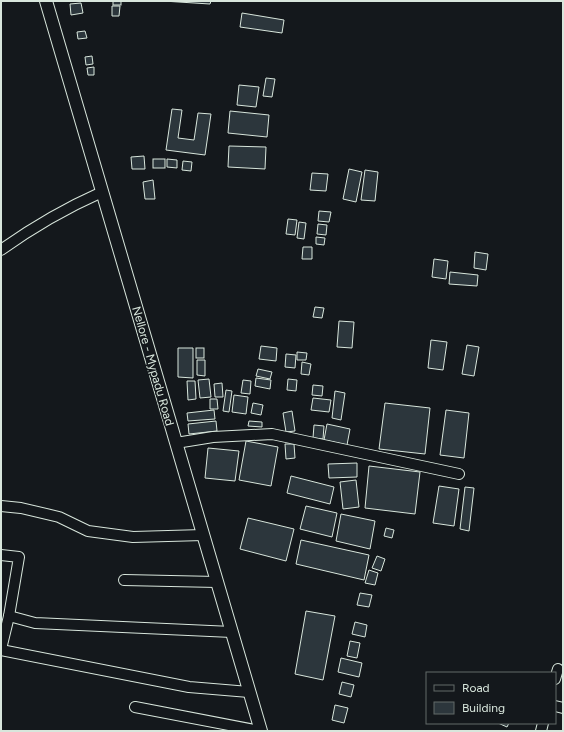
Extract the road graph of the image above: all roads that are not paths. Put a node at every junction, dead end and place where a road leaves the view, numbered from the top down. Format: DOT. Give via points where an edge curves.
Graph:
graph roads {
  1 [pos="46,1"];
  2 [pos="102,192"];
  3 [pos="1,250"];
  4 [pos="176,443"];
  5 [pos="459,474"];
  6 [pos="1,506"];
  7 [pos="203,535"];
  8 [pos="1,555"];
  9 [pos="124,580"];
  10 [pos="217,582"];
  11 [pos="6,618"];
  12 [pos="232,632"];
  13 [pos="1,649"];
  14 [pos="249,692"];
  15 [pos="135,707"];
  16 [pos="261,731"];
  1 -- 2 [label="main road, Nellore - Mypadu Road"];
  2 -- 3 [label="street" via="72,205 30,229"];
  2 -- 4 [label="main road, Nellore - Mypadu Road"];
  4 -- 5 [label="street" via="213,437 272,434"];
  4 -- 7 [label="main road, Nellore - Mypadu Road"];
  6 -- 7 [label="street" via="59,517 88,531 133,537"];
  7 -- 10 [label="main road, Nellore - Mypadu Road"];
  8 -- 11 [label="street" via="19,557"];
  9 -- 10 [label="street"];
  10 -- 12 [label="main road, Nellore - Mypadu Road"];
  11 -- 12 [label="street" via="35,623"];
  11 -- 13 [label="street"];
  12 -- 14 [label="main road, Nellore - Mypadu Road"];
  13 -- 14 [label="street" via="189,687"];
  14 -- 16 [label="main road, Nellore - Mypadu Road"];
  15 -- 16 [label="street"];
}
